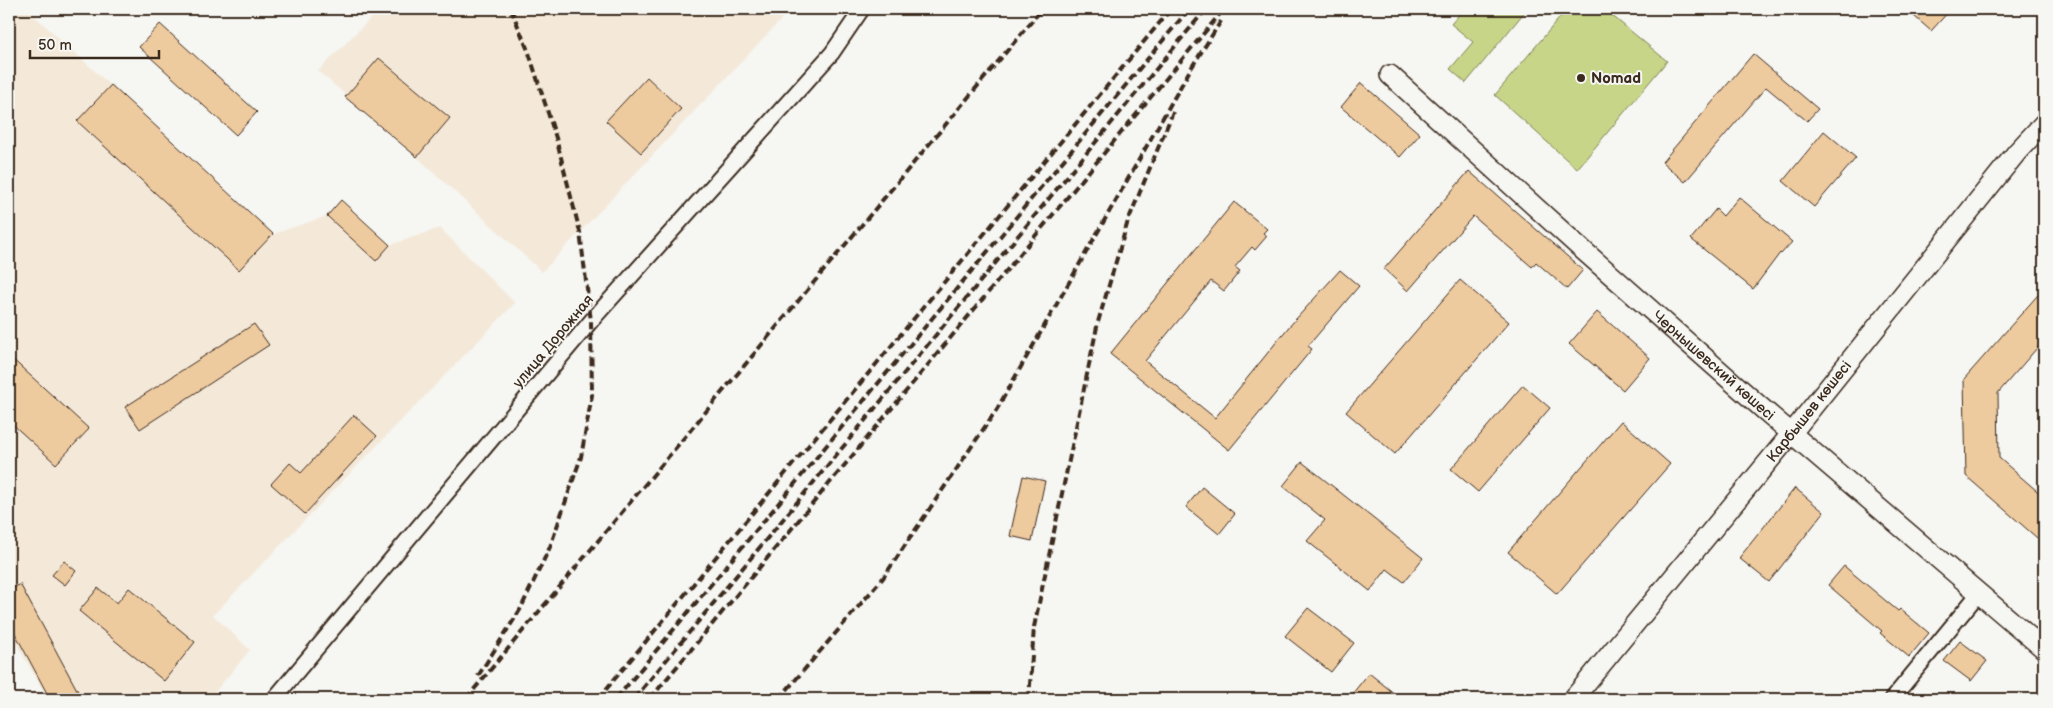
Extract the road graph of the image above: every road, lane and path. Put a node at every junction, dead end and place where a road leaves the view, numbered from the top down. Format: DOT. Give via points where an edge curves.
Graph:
graph roads {
  1 [pos="862,9"];
  2 [pos="1390,76"];
  3 [pos="2044,123"];
  4 [pos="1792,434"];
  5 [pos="1978,593"];
  6 [pos="2044,649"];
  7 [pos="274,699"];
  8 [pos="1573,699"];
  9 [pos="1892,699"];
  1 -- 7 [label="street, улица Дорожная" via="832,53 591,321"];
  2 -- 4 [label="street, Чернышевский көшесі"];
  3 -- 4 [label="street, Карбышев көшесі" via="2017,152"];
  4 -- 5 [label="street, Чернышевский көшесі"];
  4 -- 8 [label="street, Карбышев көшесі"];
  5 -- 6 [label="street, Чернышевский көшесі"];
  5 -- 9 [label="street"];
}
